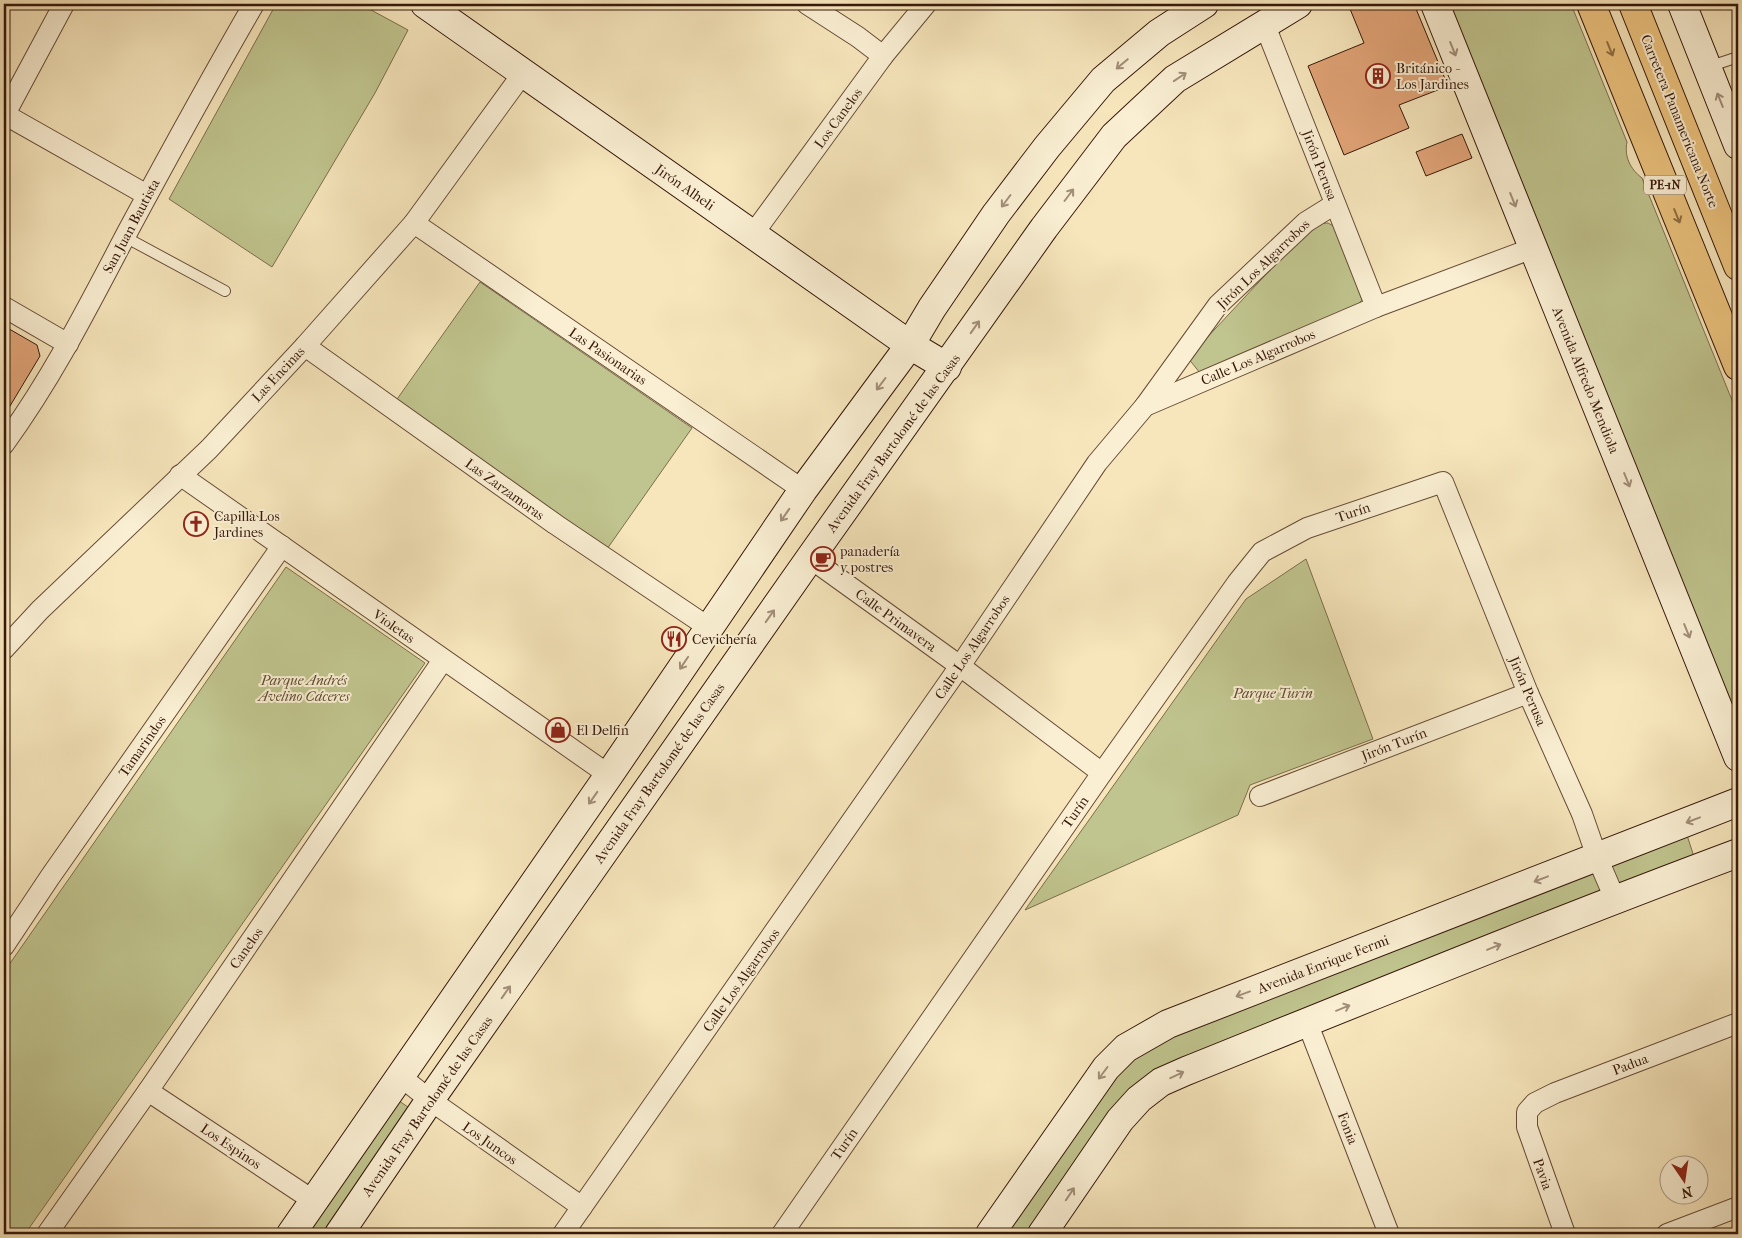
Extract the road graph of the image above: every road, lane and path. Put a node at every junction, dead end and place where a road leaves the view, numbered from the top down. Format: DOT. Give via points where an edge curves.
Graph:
graph roads {
  1 [pos="64,4"];
  2 [pos="254,4"];
  3 [pos="425,4"];
  4 [pos="807,4"];
  5 [pos="926,4"];
  6 [pos="1204,4"];
  7 [pos="1298,4"];
  8 [pos="1435,4"];
  9 [pos="1591,4"];
  10 [pos="1633,4"];
  11 [pos="1686,5"];
  12 [pos="1264,23"];
  13 [pos="884,56"];
  14 [pos="1738,57"];
  15 [pos="1708,68"];
  16 [pos="524,73"];
  17 [pos="4,114"];
  18 [pos="1738,145"];
  19 [pos="147,195"];
  20 [pos="1335,204"];
  21 [pos="414,223"];
  22 [pos="753,234"];
  23 [pos="125,237"];
  24 [pos="1533,248"];
  25 [pos="1738,266"];
  26 [pos="225,291"];
  27 [pos="1376,307"];
  28 [pos="4,308"];
  29 [pos="68,344"];
  30 [pos="910,344"];
  31 [pos="305,346"];
  32 [pos="1738,366"];
  33 [pos="947,367"];
  34 [pos="1145,406"];
  35 [pos="4,444"];
  36 [pos="180,475"];
  37 [pos="1443,482"];
  38 [pos="803,490"];
  39 [pos="282,546"];
  40 [pos="810,558"];
  41 [pos="708,627"];
  42 [pos="4,649"];
  43 [pos="443,660"];
  44 [pos="960,666"];
  45 [pos="1528,693"];
  46 [pos="1738,757"];
  47 [pos="1102,773"];
  48 [pos="609,775"];
  49 [pos="1260,796"];
  50 [pos="1738,802"];
  51 [pos="1738,853"];
  52 [pos="1597,857"];
  53 [pos="1614,899"];
  54 [pos="4,946"];
  55 [pos="1307,1022"];
  56 [pos="1738,1023"];
  57 [pos="400,1076"];
  58 [pos="148,1091"];
  59 [pos="430,1100"];
  60 [pos="1526,1112"];
  61 [pos="314,1201"];
  62 [pos="582,1207"];
  63 [pos="1738,1207"];
  64 [pos="46,1234"];
  65 [pos="291,1234"];
  66 [pos="339,1234"];
  67 [pos="563,1234"];
  68 [pos="782,1234"];
  69 [pos="990,1234"];
  70 [pos="1042,1234"];
  71 [pos="1390,1234"];
  72 [pos="1565,1234"];
  73 [pos="1667,1234"];
  1 -- 17 [label="street"];
  2 -- 19 [label="street, San Juan Bautista"];
  3 -- 16 [label="street, Jirón Alheli"];
  4 -- 13 [label="street"];
  5 -- 13 [label="street, Los Canelos"];
  6 -- 30 [label="street, one-way" via="1159,33 1103,80 996,214"];
  7 -- 12 [label="street, Avenida Fray Bartolomé de las Casas"];
  8 -- 24 [label="street, Avenida Alfredo Mendiola, one-way"];
  9 -- 32 [label="highway, PE-1N, one-way"];
  10 -- 25 [label="highway, Carretera Panamericana Norte / PE-1N"];
  11 -- 15 [label="street"];
  12 -- 20 [label="street, Jirón Perusa"];
  33 -- 12 [label="street, Avenida Fray Bartolomé de las Casas, one-way" via="1044,228 1114,136 1176,79"];
  13 -- 22 [label="street, Los Canelos"];
  14 -- 15 [label="lane"];
  18 -- 15 [label="street, one-way"];
  16 -- 21 [label="street, Las Encinas"];
  16 -- 22 [label="street, Jirón Alheli"];
  17 -- 19 [label="street"];
  19 -- 23 [label="street, San Juan Bautista"];
  20 -- 27 [label="street, Jirón Perusa"];
  20 -- 34 [label="street, Jirón Los Algarrobos" via="1306,222 1218,305"];
  21 -- 31 [label="street, Las Encinas"];
  21 -- 38 [label="street, Las Pasionarias"];
  22 -- 30 [label="street, Jirón Alheli"];
  23 -- 26 [label="lane"];
  23 -- 29 [label="street, San Juan Bautista"];
  24 -- 27 [label="street, Calle Los Algarrobos"];
  24 -- 46 [label="street, Avenida Alfredo Mendiola, one-way"];
  27 -- 34 [label="street, Calle Los Algarrobos"];
  28 -- 29 [label="street"];
  29 -- 35 [label="street, San Juan Bautista"];
  30 -- 33 [label="street, Jirón Alheli"];
  30 -- 38 [label="street, one-way"];
  31 -- 36 [label="street, Las Encinas" via="209,449"];
  31 -- 41 [label="street, Las Zarzamoras"];
  33 -- 40 [label="street, Avenida Fray Bartolomé de las Casas"];
  34 -- 44 [label="street, Calle Los Algarrobos" via="1097,463"];
  36 -- 39 [label="street, Violetas"];
  36 -- 42 [label="street, Las Encinas"];
  37 -- 45 [label="street, Jirón Perusa"];
  37 -- 47 [label="street, Turín" via="1307,528 1262,552"];
  38 -- 41 [label="street, one-way"];
  39 -- 43 [label="street, Violetas"];
  39 -- 54 [label="street, Tamarindos"];
  40 -- 44 [label="street, Calle Primavera"];
  59 -- 40 [label="street, Avenida Fray Bartolomé de las Casas, one-way"];
  41 -- 48 [label="street, one-way"];
  43 -- 48 [label="street, Violetas"];
  43 -- 58 [label="street, Canelos"];
  44 -- 47 [label="street, Calle Primavera"];
  44 -- 62 [label="street, Calle Los Algarrobos"];
  45 -- 49 [label="street, Jirón Turín"];
  45 -- 52 [label="street, Jirón Perusa" via="1582,814"];
  47 -- 68 [label="street, Turín"];
  48 -- 57 [label="street, one-way"];
  50 -- 52 [label="street, Avenida Enrique Fermi, one-way"];
  51 -- 53 [label="street"];
  52 -- 53 [label="street, Jirón Perusa"];
  52 -- 69 [label="street, Avenida Enrique Fermi, one-way" via="1216,1004 1168,1024 1126,1048 1106,1068"];
  55 -- 53 [label="street, one-way"];
  70 -- 55 [label="street, one-way" via="1120,1120 1139,1099 1161,1082"];
  55 -- 71 [label="street, Fonia"];
  56 -- 60 [label="street, Padua" via="1555,1093 1535,1103"];
  57 -- 59 [label="street, Los Juncos"];
  57 -- 61 [label="street"];
  58 -- 61 [label="street, Los Espinos"];
  58 -- 64 [label="street, Canelos"];
  59 -- 62 [label="street, Los Juncos"];
  59 -- 66 [label="street, Avenida Fray Bartolomé de las Casas"];
  60 -- 72 [label="street, Pavia" via="1527,1127"];
  61 -- 65 [label="street"];
  62 -- 67 [label="street, Calle Los Algarrobos"];
  63 -- 73 [label="street"];
}
